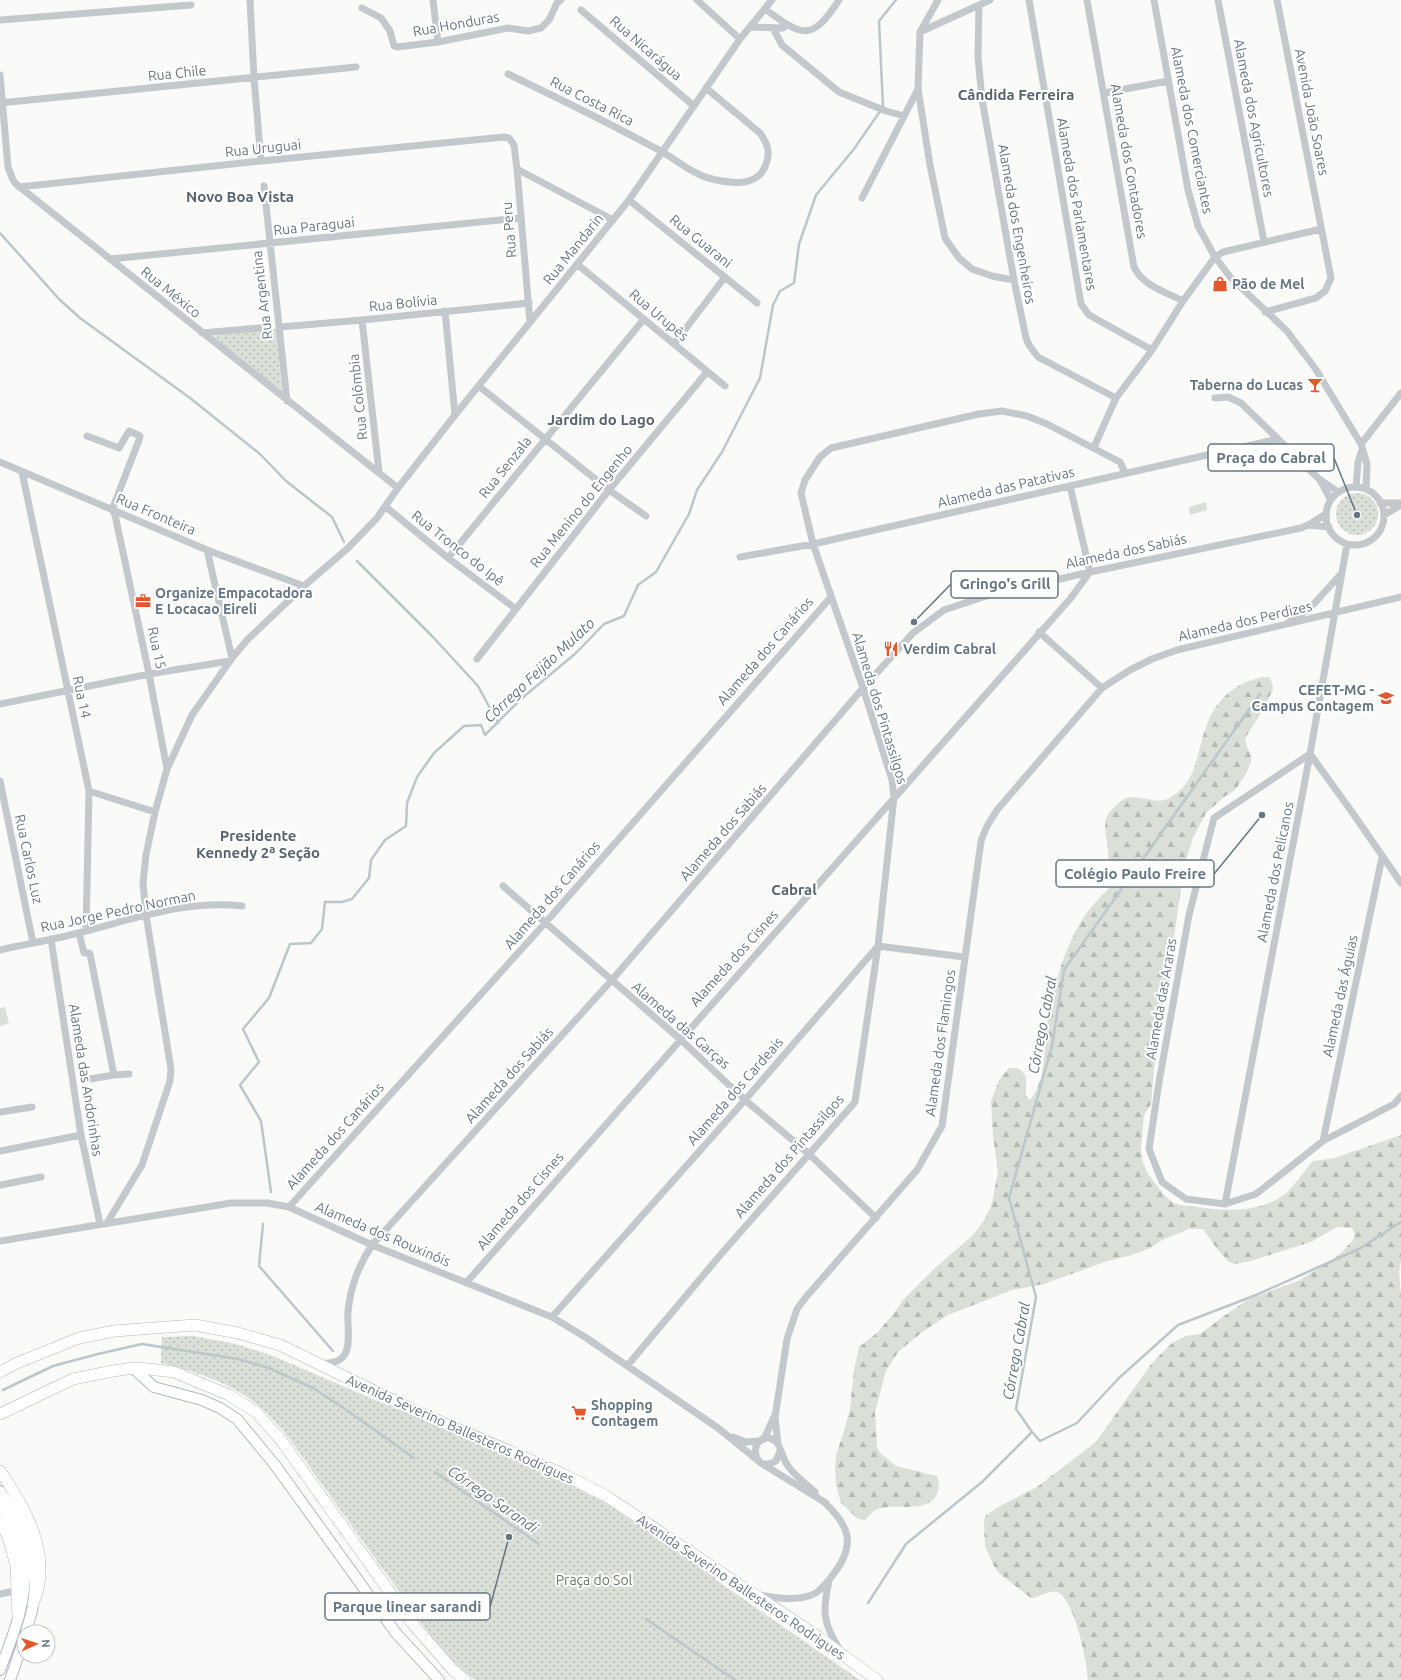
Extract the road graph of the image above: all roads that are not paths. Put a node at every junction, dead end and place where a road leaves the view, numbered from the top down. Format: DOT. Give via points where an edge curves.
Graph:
graph roads {
  1 [pos="250,0"];
  2 [pos="433,0"];
  3 [pos="697,0"];
  4 [pos="772,0"];
  5 [pos="839,0"];
  6 [pos="938,0"];
  7 [pos="990,0"];
  8 [pos="1029,0"];
  9 [pos="1087,0"];
  10 [pos="1154,0"];
  11 [pos="1218,0"];
  12 [pos="1277,0"];
  13 [pos="558,1"];
  14 [pos="191,5"];
  15 [pos="980,5"];
  16 [pos="362,8"];
  17 [pos="765,9"];
  18 [pos="582,10"];
  19 [pos="0,20"];
  20 [pos="787,25"];
  21 [pos="751,27"];
  22 [pos="773,28"];
  23 [pos="920,32"];
  24 [pos="740,39"];
  25 [pos="438,42"];
  26 [pos="356,67"];
  27 [pos="508,74"];
  28 [pos="0,75"];
  29 [pos="254,78"];
  30 [pos="1168,81"];
  31 [pos="706,88"];
  32 [pos="918,89"];
  33 [pos="1104,93"];
  34 [pos="1,103"];
  35 [pos="694,106"];
  36 [pos="904,116"];
  37 [pos="509,138"];
  38 [pos="663,152"];
  39 [pos="261,161"];
  40 [pos="517,170"];
  41 [pos="264,186"];
  42 [pos="19,187"];
  43 [pos="862,198"];
  44 [pos="629,200"];
  45 [pos="521,218"];
  46 [pos="613,220"];
  47 [pos="1321,228"];
  48 [pos="1264,242"];
  49 [pos="269,244"];
  50 [pos="1215,257"];
  51 [pos="110,259"];
  52 [pos="577,264"];
  53 [pos="725,277"];
  54 [pos="1014,280"];
  55 [pos="1183,301"];
  56 [pos="529,303"];
  57 [pos="757,303"];
  58 [pos="445,311"];
  59 [pos="1265,312"];
  60 [pos="644,319"];
  61 [pos="362,320"];
  62 [pos="530,322"];
  63 [pos="280,327"];
  64 [pos="260,328"];
  65 [pos="202,333"];
  66 [pos="674,344"];
  67 [pos="1152,350"];
  68 [pos="707,372"];
  69 [pos="725,386"];
  70 [pos="480,387"];
  71 [pos="1401,393"];
  72 [pos="1116,398"];
  73 [pos="1215,398"];
  74 [pos="287,401"];
  75 [pos="455,415"];
  76 [pos="87,436"];
  77 [pos="546,438"];
  78 [pos="1278,438"];
  79 [pos="1094,447"];
  80 [pos="1361,447"];
  81 [pos="0,462"];
  82 [pos="22,472"];
  83 [pos="379,472"];
  84 [pos="1125,473"];
  85 [pos="1318,478"];
  86 [pos="1070,486"];
  87 [pos="1356,487"];
  88 [pos="398,488"];
  89 [pos="1366,488"];
  90 [pos="609,490"];
  91 [pos="1338,492"];
  92 [pos="1331,500"];
  93 [pos="1380,503"];
  94 [pos="1401,504"];
  95 [pos="386,507"];
  96 [pos="112,510"];
  97 [pos="1326,514"];
  98 [pos="1384,515"];
  99 [pos="646,516"];
  100 [pos="1308,526"];
  101 [pos="1329,527"];
  102 [pos="813,544"];
  103 [pos="1347,544"];
  104 [pos="207,550"];
  105 [pos="740,557"];
  106 [pos="448,558"];
  107 [pos="1090,572"];
  108 [pos="1342,574"];
  109 [pos="304,586"];
  110 [pos="831,597"];
  111 [pos="1401,597"];
  112 [pos="516,609"];
  113 [pos="1335,612"];
  114 [pos="1286,624"];
  115 [pos="1039,632"];
  116 [pos="231,659"];
  117 [pos="477,659"];
  118 [pos="149,674"];
  119 [pos="863,688"];
  120 [pos="1102,688"];
  121 [pos="67,690"];
  122 [pos="0,704"];
  123 [pos="1310,754"];
  124 [pos="167,769"];
  125 [pos="0,781"];
  126 [pos="89,791"];
  127 [pos="894,797"];
  128 [pos="155,812"];
  129 [pos="1382,857"];
  130 [pos="1401,883"];
  131 [pos="503,886"];
  132 [pos="242,906"];
  133 [pos="146,915"];
  134 [pos="546,922"];
  135 [pos="82,932"];
  136 [pos="51,939"];
  137 [pos="34,943"];
  138 [pos="878,946"];
  139 [pos="0,950"];
  140 [pos="964,957"];
  141 [pos="611,981"];
  142 [pos="680,1039"];
  143 [pos="129,1074"];
  144 [pos="114,1075"];
  145 [pos="90,1079"];
  146 [pos="1401,1096"];
  147 [pos="745,1100"];
  148 [pos="32,1106"];
  149 [pos="0,1112"];
  150 [pos="81,1135"];
  151 [pos="1323,1141"];
  152 [pos="0,1151"];
  153 [pos="809,1154"];
  154 [pos="41,1177"];
  155 [pos="0,1186"];
  156 [pos="1225,1204"];
  157 [pos="289,1207"];
  158 [pos="876,1218"];
  159 [pos="103,1223"];
  160 [pos="0,1241"];
  161 [pos="372,1245"];
  162 [pos="466,1283"];
  163 [pos="552,1316"];
  164 [pos="319,1364"];
  165 [pos="627,1366"];
  166 [pos="133,1368"];
  167 [pos="0,1370"];
  168 [pos="2,1412"];
  169 [pos="774,1417"];
  170 [pos="718,1428"];
  171 [pos="762,1440"];
  172 [pos="779,1447"];
  173 [pos="758,1460"];
  174 [pos="765,1464"];
  175 [pos="0,1471"];
  176 [pos="0,1491"];
  177 [pos="826,1503"];
  178 [pos="0,1506"];
  179 [pos="0,1521"];
  180 [pos="22,1538"];
  181 [pos="829,1581"];
  182 [pos="18,1593"];
  183 [pos="0,1594"];
  184 [pos="756,1595"];
  185 [pos="33,1604"];
  186 [pos="18,1617"];
  187 [pos="28,1624"];
  188 [pos="845,1657"];
  189 [pos="16,1662"];
  190 [pos="0,1670"];
  191 [pos="10,1680"];
  192 [pos="440,1680"];
  193 [pos="465,1680"];
  194 [pos="877,1680"];
  1 -- 29 [label="street"];
  2 -- 25 [label="street"];
  3 -- 24 [label="street"];
  4 -- 17 [label="street, Rua Mandarin"];
  5 -- 20 [label="street" via="831,13 816,28 800,30"];
  6 -- 23 [label="street"];
  7 -- 15 [label="street"];
  8 -- 67 [label="street, Alameda dos Parlamentares" via="1081,304 1089,315"];
  9 -- 33 [label="street, Alameda dos Contadores"];
  10 -- 30 [label="street, Alameda dos Comerciantes"];
  11 -- 48 [label="street, Alameda dos Agricultores"];
  12 -- 47 [label="street, Avenida João Soares"];
  13 -- 25 [label="street, Rua Honduras" via="549,20 541,28 508,28"];
  14 -- 19 [label="street"];
  15 -- 23 [label="street"];
  15 -- 54 [label="street, Alameda dos Engenheiros" via="978,57 982,99"];
  16 -- 25 [label="street, Rua Honduras" via="381,18 390,31 394,46"];
  17 -- 20 [label="street"];
  17 -- 21 [label="street, Rua Mandarin"];
  18 -- 35 [label="street, Rua Nicarágua"];
  20 -- 22 [label="street" via="783,28"];
  21 -- 22 [label="street"];
  21 -- 24 [label="street, Rua Mandarin"];
  22 -- 36 [label="street" via="782,45 839,92"];
  23 -- 32 [label="street"];
  24 -- 31 [label="street, Rua Mandarin"];
  26 -- 29 [label="street, Rua Chile"];
  27 -- 38 [label="street, Rua Costa Rica"];
  28 -- 34 [label="street, Rua México"];
  29 -- 34 [label="street, Rua Chile"];
  29 -- 39 [label="street"];
  30 -- 33 [label="street"];
  30 -- 50 [label="street, Alameda dos Comerciantes" via="1192,210"];
  31 -- 35 [label="street, Rua Mandarin"];
  31 -- 38 [label="street, Rua Costa Rica" via="760,133 766,141 768,159 765,169 759,176 744,182 720,180 690,171"];
  32 -- 36 [label="street"];
  32 -- 54 [label="street" via="945,238 959,258 972,269"];
  33 -- 55 [label="street, Alameda dos Contadores" via="1134,267 1144,280"];
  34 -- 42 [label="street, Rua México" via="8,167"];
  35 -- 38 [label="street, Rua Mandarin"];
  36 -- 43 [label="street"];
  37 -- 39 [label="street, Rua Uruguai"];
  37 -- 40 [label="street, Rua Peru" via="514,145"];
  38 -- 44 [label="street, Rua Mandarin"];
  39 -- 42 [label="street, Rua Uruguai"];
  40 -- 45 [label="street, Rua Peru"];
  40 -- 46 [label="street"];
  41 -- 49 [label="street, Rua Argentina"];
  42 -- 51 [label="street, Rua México"];
  44 -- 46 [label="street, Rua Mandarin"];
  44 -- 53 [label="street, Rua Guarani"];
  45 -- 49 [label="street, Rua Paraguai"];
  45 -- 56 [label="street, Rua Peru"];
  46 -- 52 [label="street, Rua Mandarin"];
  47 -- 48 [label="street"];
  47 -- 59 [label="street, Avenida João Soares" via="1331,278 1325,291 1316,298"];
  48 -- 50 [label="street" via="1223,252"];
  49 -- 51 [label="street, Rua Paraguai"];
  49 -- 63 [label="street, Rua Argentina"];
  50 -- 55 [label="street"];
  50 -- 59 [label="street, Alameda dos Comerciantes"];
  51 -- 65 [label="street, Rua México"];
  52 -- 60 [label="street, Rua Urupês"];
  52 -- 62 [label="street, Rua Mandarin"];
  53 -- 57 [label="street, Rua Guarani"];
  53 -- 66 [label="street"];
  54 -- 72 [label="street, Alameda dos Engenheiros" via="1023,330 1029,345 1038,357"];
  55 -- 67 [label="street"];
  56 -- 58 [label="street, Rua Bolívia"];
  56 -- 62 [label="street, Rua Peru"];
  58 -- 61 [label="street, Rua Bolívia"];
  58 -- 75 [label="street"];
  59 -- 80 [label="street, Alameda dos Comerciantes" via="1286,330 1303,351"];
  60 -- 66 [label="street, Rua Urupês"];
  60 -- 77 [label="street, Rua Senzala"];
  61 -- 63 [label="street, Rua Bolívia"];
  61 -- 83 [label="street, Rua Colômbia"];
  62 -- 70 [label="street, Rua Mandarin"];
  63 -- 74 [label="street, Rua Argentina"];
  64 -- 65 [label="street"];
  65 -- 74 [label="street, Rua México"];
  66 -- 68 [label="street, Rua Urupês"];
  67 -- 72 [label="street"];
  68 -- 69 [label="street, Rua Urupês"];
  68 -- 90 [label="street, Rua Menino do Engenho"];
  70 -- 75 [label="street, Rua Mandarin"];
  70 -- 77 [label="street"];
  71 -- 80 [label="street"];
  72 -- 79 [label="street"];
  73 -- 78 [label="street" via="1228,397 1241,403"];
  74 -- 83 [label="street, Rua México"];
  75 -- 88 [label="street, Rua Mandarin"];
  76 -- 96 [label="street" via="119,448 129,431 140,436"];
  77 -- 90 [label="street"];
  77 -- 106 [label="street, Rua Senzala"];
  78 -- 84 [label="street, Alameda das Patativas"];
  78 -- 85 [label="street"];
  79 -- 84 [label="street, Alameda dos Pintassilgos" via="1120,462"];
  79 -- 102 [label="street, Alameda dos Pintassilgos" via="1048,424 1002,411 831,448 820,457 805,480 801,493"];
  80 -- 87 [label="street"];
  80 -- 89 [label="street, Alameda dos Comerciantes" via="1367,464"];
  81 -- 82 [label="street, Rua Fronteira"];
  82 -- 96 [label="street, Rua Fronteira"];
  82 -- 121 [label="street, Rua 14"];
  83 -- 88 [label="street, Rua México"];
  84 -- 86 [label="street, Alameda das Patativas"];
  85 -- 91 [label="street"];
  85 -- 92 [label="street"];
  86 -- 102 [label="street, Alameda das Patativas"];
  86 -- 107 [label="street"];
  87 -- 89 [label="street"];
  87 -- 91 [label="street"];
  88 -- 95 [label="street, Rua Mandarin"];
  89 -- 93 [label="street" via="1377,496"];
  90 -- 99 [label="street"];
  90 -- 112 [label="street, Rua Menino do Engenho"];
  91 -- 92 [label="street"];
  92 -- 97 [label="street"];
  93 -- 94 [label="street"];
  93 -- 98 [label="street"];
  94 -- 98 [label="street"];
  95 -- 106 [label="street, Rua Tronco do Ipê"];
  95 -- 109 [label="street, Rua Mandarin" via="348,548"];
  96 -- 104 [label="street, Rua Fronteira"];
  96 -- 118 [label="street, Rua 15"];
  97 -- 100 [label="street, Alameda dos Sabiás"];
  97 -- 101 [label="street"];
  98 -- 103 [label="street" via="1381,530 1368,542"];
  100 -- 101 [label="street, Alameda dos Sabiás"];
  100 -- 107 [label="street, Alameda dos Sabiás"];
  101 -- 103 [label="street" via="1336,537"];
  102 -- 105 [label="street, Alameda das Patativas"];
  102 -- 110 [label="street, Alameda dos Pintassilgos"];
  103 -- 108 [label="street, Alameda dos Pelicanos"];
  104 -- 109 [label="street, Rua Fronteira"];
  104 -- 116 [label="street"];
  106 -- 112 [label="street, Rua Tronco do Ipê"];
  107 -- 115 [label="street, Alameda dos Cisnes" via="1070,599"];
  107 -- 119 [label="street, Alameda dos Sabiás" via="986,596 944,610 913,633"];
  108 -- 113 [label="street, Alameda dos Pelicanos"];
  108 -- 114 [label="street" via="1311,607"];
  109 -- 116 [label="street, Rua Mandarin"];
  110 -- 119 [label="street, Alameda dos Pintassilgos"];
  110 -- 134 [label="street, Alameda dos Canários"];
  111 -- 113 [label="street, Alameda dos Perdizes"];
  112 -- 117 [label="street, Rua Menino do Engenho"];
  113 -- 114 [label="street, Alameda dos Perdizes"];
  113 -- 123 [label="street, Alameda dos Pelicanos"];
  114 -- 120 [label="street, Alameda dos Perdizes" via="1177,650 1132,668"];
  115 -- 120 [label="street"];
  115 -- 127 [label="street, Alameda dos Cisnes"];
  116 -- 118 [label="street"];
  116 -- 124 [label="street, Rua Mandarin" via="192,715"];
  118 -- 121 [label="street"];
  118 -- 124 [label="street, Rua 15"];
  119 -- 127 [label="street, Alameda dos Pintassilgos" via="892,780"];
  119 -- 141 [label="street, Alameda dos Sabiás"];
  120 -- 140 [label="street, Alameda dos Flamingos" via="997,810 987,826 981,841"];
  121 -- 122 [label="street"];
  121 -- 126 [label="street, Rua 14"];
  123 -- 129 [label="street"];
  123 -- 156 [label="street, Alameda dos Pelicanos"];
  123 -- 156 [label="street, Alameda das Araras" via="1214,818 1189,915 1149,1149 1162,1182 1186,1199"];
  124 -- 128 [label="street, Rua Mandarin"];
  125 -- 137 [label="street, Rua Carlos Luz"];
  126 -- 128 [label="street"];
  126 -- 135 [label="street, Rua 14"];
  127 -- 138 [label="street, Alameda dos Pintassilgos"];
  127 -- 142 [label="street, Alameda dos Cisnes"];
  128 -- 133 [label="street, Rua Mandarin" via="146,856"];
  129 -- 130 [label="street"];
  129 -- 151 [label="street, Alameda das Águias"];
  131 -- 134 [label="street, Alameda das Garças"];
  132 -- 133 [label="street, Rua Jorge Pedro Norman" via="210,904"];
  133 -- 135 [label="street, Rua Jorge Pedro Norman"];
  133 -- 159 [label="street, Rua Mandarin" via="171,1069 170,1081 142,1165"];
  134 -- 141 [label="street, Alameda das Garças"];
  134 -- 157 [label="street, Alameda dos Canários"];
  135 -- 136 [label="street, Rua Jorge Pedro Norman"];
  135 -- 144 [label="street, Rua 14" via="84,953 90,954"];
  136 -- 137 [label="street, Rua Jorge Pedro Norman"];
  136 -- 150 [label="street, Alameda das Andorinhas"];
  137 -- 139 [label="street, Rua Jorge Pedro Norman"];
  138 -- 140 [label="street"];
  138 -- 147 [label="street, Alameda dos Cardeais"];
  138 -- 153 [label="street, Alameda dos Pintassilgos" via="855,1102"];
  140 -- 158 [label="street, Alameda dos Flamingos" via="942,1126 917,1170"];
  141 -- 142 [label="street, Alameda das Garças"];
  141 -- 161 [label="street, Alameda dos Sabiás"];
  142 -- 147 [label="street, Alameda das Garças"];
  142 -- 162 [label="street, Alameda dos Cisnes"];
  143 -- 144 [label="street"];
  144 -- 145 [label="street"];
  146 -- 151 [label="street, Alameda das Araras" via="1394,1104"];
  147 -- 153 [label="street, Alameda das Garças"];
  147 -- 163 [label="street, Alameda dos Cardeais"];
  148 -- 149 [label="street"];
  150 -- 152 [label="street"];
  150 -- 159 [label="street, Alameda das Andorinhas"];
  151 -- 156 [label="street, Alameda das Araras" via="1256,1194"];
  153 -- 158 [label="street, Alameda das Garças"];
  153 -- 165 [label="street, Alameda dos Pintassilgos"];
  154 -- 155 [label="street"];
  157 -- 159 [label="street, Alameda dos Rouxinóis" via="258,1202 231,1202"];
  157 -- 161 [label="street, Alameda dos Rouxinóis"];
  158 -- 169 [label="street, Alameda dos Flamingos" via="797,1309 787,1339"];
  159 -- 160 [label="street, Alameda dos Rouxinóis"];
  161 -- 162 [label="street, Alameda dos Rouxinóis"];
  161 -- 164 [label="street, Alameda dos Sabiás" via="360,1264 352,1285 345,1355 336,1362"];
  162 -- 163 [label="street, Alameda dos Rouxinóis"];
  163 -- 165 [label="street, Alameda dos Rouxinóis"];
  164 -- 167 [label="main road, Avenida Severino Ballesteros Rodrigues" via="280,1345 238,1333 195,1325 114,1331 79,1338"];
  164 -- 184 [label="main road, Avenida Severino Ballesteros Rodrigues" via="413,1410 563,1474 601,1494"];
  165 -- 170 [label="street, Alameda dos Rouxinóis"];
  166 -- 168 [label="main road" via="73,1378"];
  166 -- 192 [label="street" via="154,1387 202,1400 237,1419 275,1464 396,1633"];
  166 -- 193 [label="main road" via="174,1372 229,1395 256,1412 280,1439 412,1623"];
  169 -- 171 [label="street, Alameda dos Flamingos"];
  169 -- 172 [label="street, Alameda dos Flamingos"];
  170 -- 171 [label="street, Alameda dos Rouxinóis" via="742,1441"];
  170 -- 173 [label="street, Alameda dos Rouxinóis"];
  171 -- 172 [label="street" via="772,1439"];
  171 -- 173 [label="street" via="757,1444 755,1452"];
  172 -- 174 [label="street" via="776,1461"];
  172 -- 177 [label="street" via="789,1468"];
  173 -- 174 [label="street"];
  174 -- 177 [label="street"];
  175 -- 185 [label="main road" via="24,1508 35,1535 39,1552 40,1582"];
  176 -- 180 [label="street" via="17,1518"];
  177 -- 181 [label="street" via="842,1521 847,1537 842,1564"];
  178 -- 180 [label="street"];
  179 -- 182 [label="main road" via="16,1564"];
  180 -- 185 [label="street" via="33,1572"];
  180 -- 186 [label="street" via="24,1589"];
  181 -- 184 [label="street" via="816,1592 790,1599"];
  181 -- 188 [label="street" via="824,1603 825,1622"];
  182 -- 183 [label="street"];
  182 -- 186 [label="main road"];
  184 -- 188 [label="main road, Avenida Severino Ballesteros Rodrigues"];
  185 -- 187 [label="street"];
  186 -- 190 [label="street"];
  188 -- 194 [label="main road, Avenida Severino Ballesteros Rodrigues"];
  189 -- 191 [label="street"];
}
